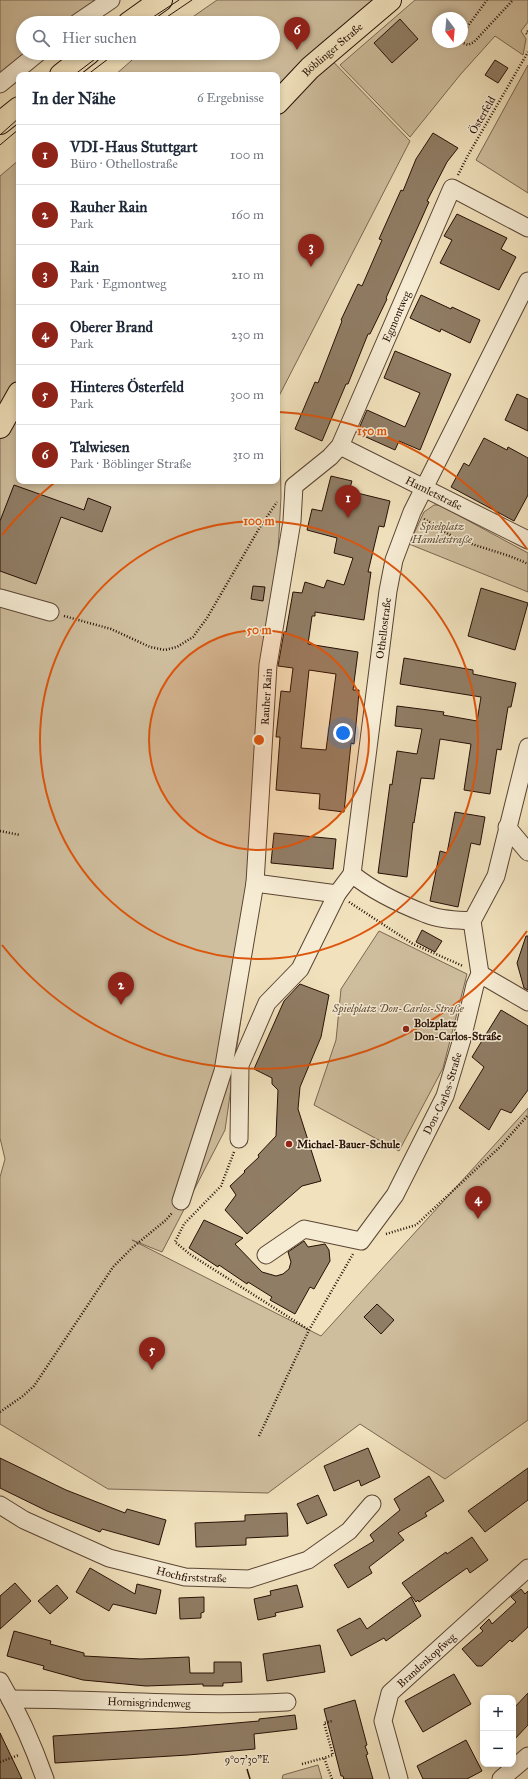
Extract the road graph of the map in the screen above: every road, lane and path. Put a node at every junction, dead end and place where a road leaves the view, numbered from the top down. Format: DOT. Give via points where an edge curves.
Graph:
graph roads {
  1 [pos="111,0"];
  2 [pos="161,0"];
  3 [pos="390,0"];
  4 [pos="487,0"];
  5 [pos="513,0"];
  6 [pos="87,16"];
  7 [pos="138,16"];
  8 [pos="468,26"];
  9 [pos="528,31"];
  10 [pos="528,35"];
  11 [pos="468,45"];
  12 [pos="528,52"];
  13 [pos="29,60"];
  14 [pos="80,60"];
  15 [pos="65,72"];
  16 [pos="0,84"];
  17 [pos="280,100"];
  18 [pos="16,110"];
  19 [pos="0,123"];
  20 [pos="452,188"];
  21 [pos="528,228"];
  22 [pos="528,281"];
  23 [pos="16,399"];
  24 [pos="0,428"];
  25 [pos="340,446"];
  26 [pos="425,487"];
  27 [pos="281,496"];
  28 [pos="412,512"];
  29 [pos="528,540"];
  30 [pos="528,564"];
  31 [pos="0,598"];
  32 [pos="50,612"];
  33 [pos="528,747"];
  34 [pos="507,827"];
  35 [pos="0,831"];
  36 [pos="20,836"];
  37 [pos="528,852"];
  38 [pos="352,874"];
  39 [pos="255,883"];
  40 [pos="337,894"];
  41 [pos="472,921"];
  42 [pos="480,974"];
  43 [pos="528,1002"];
  44 [pos="528,1115"];
  45 [pos="239,1139"];
  46 [pos="181,1201"];
  47 [pos="361,1241"];
  48 [pos="266,1255"];
  49 [pos="309,1330"];
  50 [pos="0,1412"];
  51 [pos="259,1436"];
  52 [pos="372,1504"];
  53 [pos="0,1505"];
  54 [pos="528,1568"];
  55 [pos="0,1682"];
  56 [pos="10,1699"];
  57 [pos="288,1702"];
  58 [pos="332,1721"];
  59 [pos="528,1756"];
  60 [pos="8,1758"];
  61 [pos="324,1758"];
  62 [pos="0,1762"];
  63 [pos="302,1764"];
  64 [pos="45,1779"];
  65 [pos="332,1779"];
  66 [pos="399,1779"];
  67 [pos="501,1779"];
  1 -- 6 [label="street"];
  2 -- 7 [label="main road"];
  3 -- 17 [label="main road, Böblinger Straße" via="310,68"];
  4 -- 8 [label="path"];
  5 -- 11 [label="path" via="474,42"];
  9 -- 10 [label="path"];
  12 -- 20 [label="path, Österfeld" via="467,156"];
  13 -- 16 [label="street"];
  14 -- 15 [label="main road"];
  18 -- 19 [label="main road"];
  20 -- 21 [label="street"];
  20 -- 25 [label="street, Egmontweg"];
  22 -- 26 [label="street, Othellostraße"];
  23 -- 24 [label="main road"];
  25 -- 26 [label="street, Hamletstraße"];
  25 -- 39 [label="street, Rauher Rain" via="294,486 292,521 268,665"];
  26 -- 28 [label="street, Othellostraße"];
  26 -- 29 [label="street, Hamletstraße"];
  27 -- 32 [label="path" via="207,618 193,636 177,647 165,650 150,647 111,629"];
  28 -- 30 [label="path" via="454,537 510,555"];
  28 -- 38 [label="street, Othellostraße" via="394,560 388,591"];
  31 -- 32 [label="street"];
  33 -- 34 [label="street"];
  34 -- 37 [label="street"];
  34 -- 41 [label="street" via="496,876"];
  35 -- 36 [label="path"];
  38 -- 40 [label="street"];
  38 -- 41 [label="street" via="369,887 427,915"];
  39 -- 40 [label="street"];
  39 -- 46 [label="street, Rauher Rain" via="223,1071"];
  40 -- 42 [label="path" via="413,944"];
  40 -- 45 [label="street" via="300,969 268,1003 240,1065"];
  41 -- 42 [label="street, Don-Carlos-Straße"];
  42 -- 43 [label="street"];
  42 -- 47 [label="street, Don-Carlos-Straße" via="445,1096 396,1195"];
  44 -- 47 [label="path" via="500,1147 416,1226"];
  45 -- 49 [label="path" via="221,1186 184,1224 175,1242 191,1255"];
  46 -- 50 [label="path" via="166,1220 132,1246 113,1267 34,1386"];
  47 -- 48 [label="street" via="304,1230"];
  47 -- 49 [label="path"];
  49 -- 51 [label="path"];
  52 -- 53 [label="street, Hochfirststraße" via="349,1531 308,1560 249,1579 185,1578 109,1558 24,1520"];
  54 -- 66 [label="street, Brandenkopfweg" via="390,1693 382,1721"];
  55 -- 56 [label="street"];
  56 -- 57 [label="street, Hornisgrindenweg" via="177,1704"];
  56 -- 64 [label="street" via="35,1751"];
  58 -- 61 [label="path" via="324,1723 335,1754"];
  59 -- 67 [label="street"];
  60 -- 62 [label="path"];
  61 -- 63 [label="path"];
  61 -- 65 [label="path"];
}
